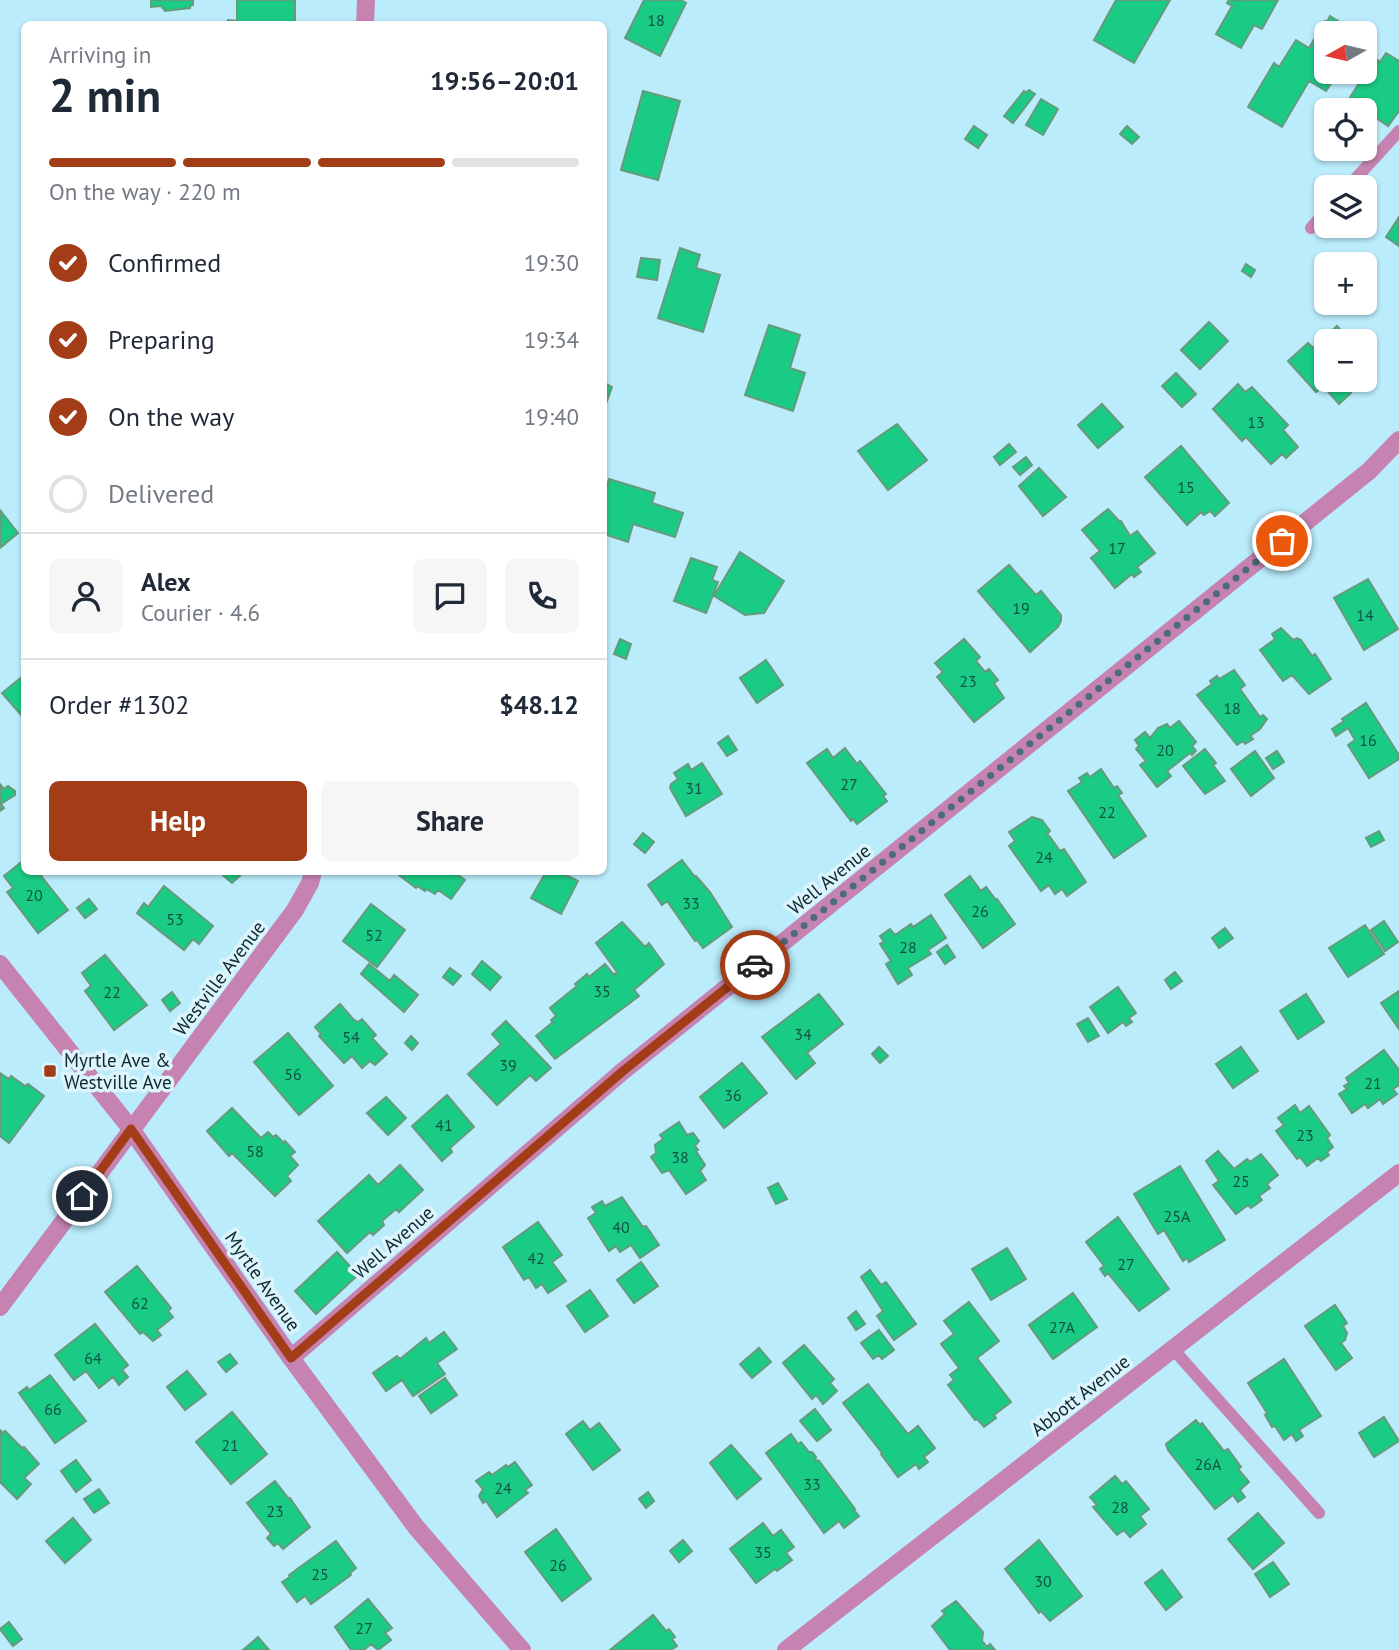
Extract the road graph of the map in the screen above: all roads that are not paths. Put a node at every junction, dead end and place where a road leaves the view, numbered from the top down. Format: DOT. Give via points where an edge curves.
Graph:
graph roads {
  1 [pos="366,0"];
  2 [pos="365,21"];
  3 [pos="1399,131"];
  4 [pos="1359,175"];
  5 [pos="1314,225"];
  6 [pos="1311,228"];
  7 [pos="1399,440"];
  8 [pos="312,875"];
  9 [pos="0,964"];
  10 [pos="131,1129"];
  11 [pos="1399,1173"];
  12 [pos="0,1307"];
  13 [pos="1173,1349"];
  14 [pos="291,1358"];
  15 [pos="1319,1513"];
  16 [pos="522,1650"];
  17 [pos="786,1650"];
  1 -- 2 [label="street"];
  3 -- 4 [label="lane"];
  5 -- 6 [label="lane"];
  7 -- 14 [label="street, Well Avenue" via="1369,471 623,1071"];
  8 -- 10 [label="street, Westville Avenue" via="295,910"];
  9 -- 10 [label="street, Myrtle Avenue"];
  10 -- 12 [label="street, Westville Avenue"];
  10 -- 14 [label="street, Myrtle Avenue"];
  11 -- 13 [label="street, Abbott Avenue"];
  13 -- 15 [label="lane"];
  13 -- 17 [label="street, Abbott Avenue"];
  14 -- 16 [label="street, Myrtle Avenue" via="416,1527"];
}
